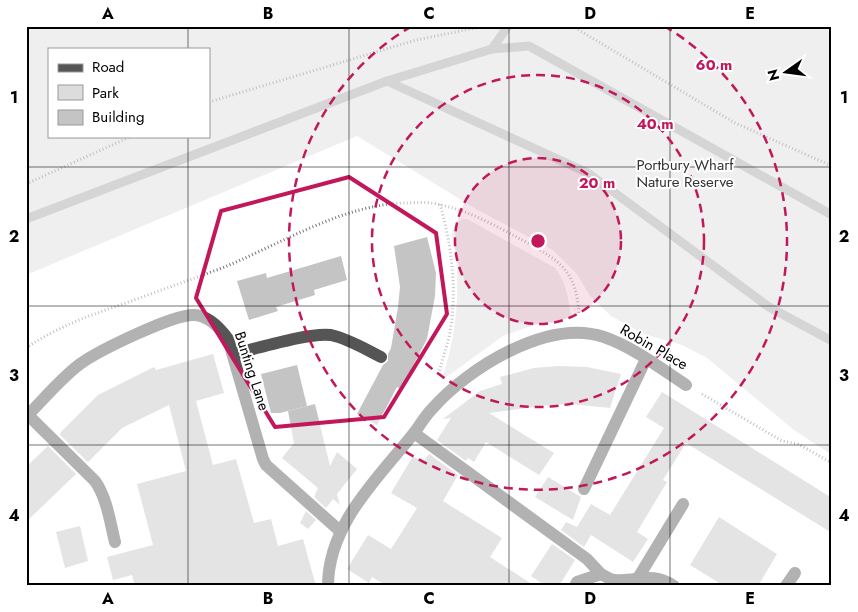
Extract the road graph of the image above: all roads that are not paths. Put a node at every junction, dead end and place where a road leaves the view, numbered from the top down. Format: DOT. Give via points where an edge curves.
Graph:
graph roads {
  1 [pos="233,354"];
  2 [pos="381,357"];
  3 [pos="646,359"];
  4 [pos="686,385"];
  5 [pos="27,416"];
  6 [pos="414,434"];
  7 [pos="584,489"];
  8 [pos="683,504"];
  9 [pos="340,531"];
  10 [pos="115,542"];
  11 [pos="795,573"];
  12 [pos="601,574"];
  13 [pos="638,578"];
  14 [pos="328,586"];
  15 [pos="574,586"];
  16 [pos="674,586"];
  17 [pos="786,586"];
  1 -- 2 [label="street" via="329,335 345,339"];
  1 -- 5 [label="street, Bunting Lane" via="228,339 217,325 194,314 175,318 81,363"];
  1 -- 9 [label="street, Bunting Lane" via="266,465"];
  3 -- 4 [label="street, Robin Place"];
  3 -- 6 [label="street, Robin Place" via="604,337 581,332 545,338 512,350 468,376 432,409"];
  3 -- 7 [label="street"];
  5 -- 10 [label="street" via="94,480 104,497"];
  6 -- 9 [label="street, Robin Place"];
  6 -- 12 [label="street" via="588,559"];
  8 -- 13 [label="street"];
  9 -- 14 [label="street, Robin Place" via="330,565"];
  11 -- 17 [label="street"];
  12 -- 13 [label="street" via="614,580"];
  12 -- 15 [label="street"];
  13 -- 16 [label="street" via="667,581"];
}
